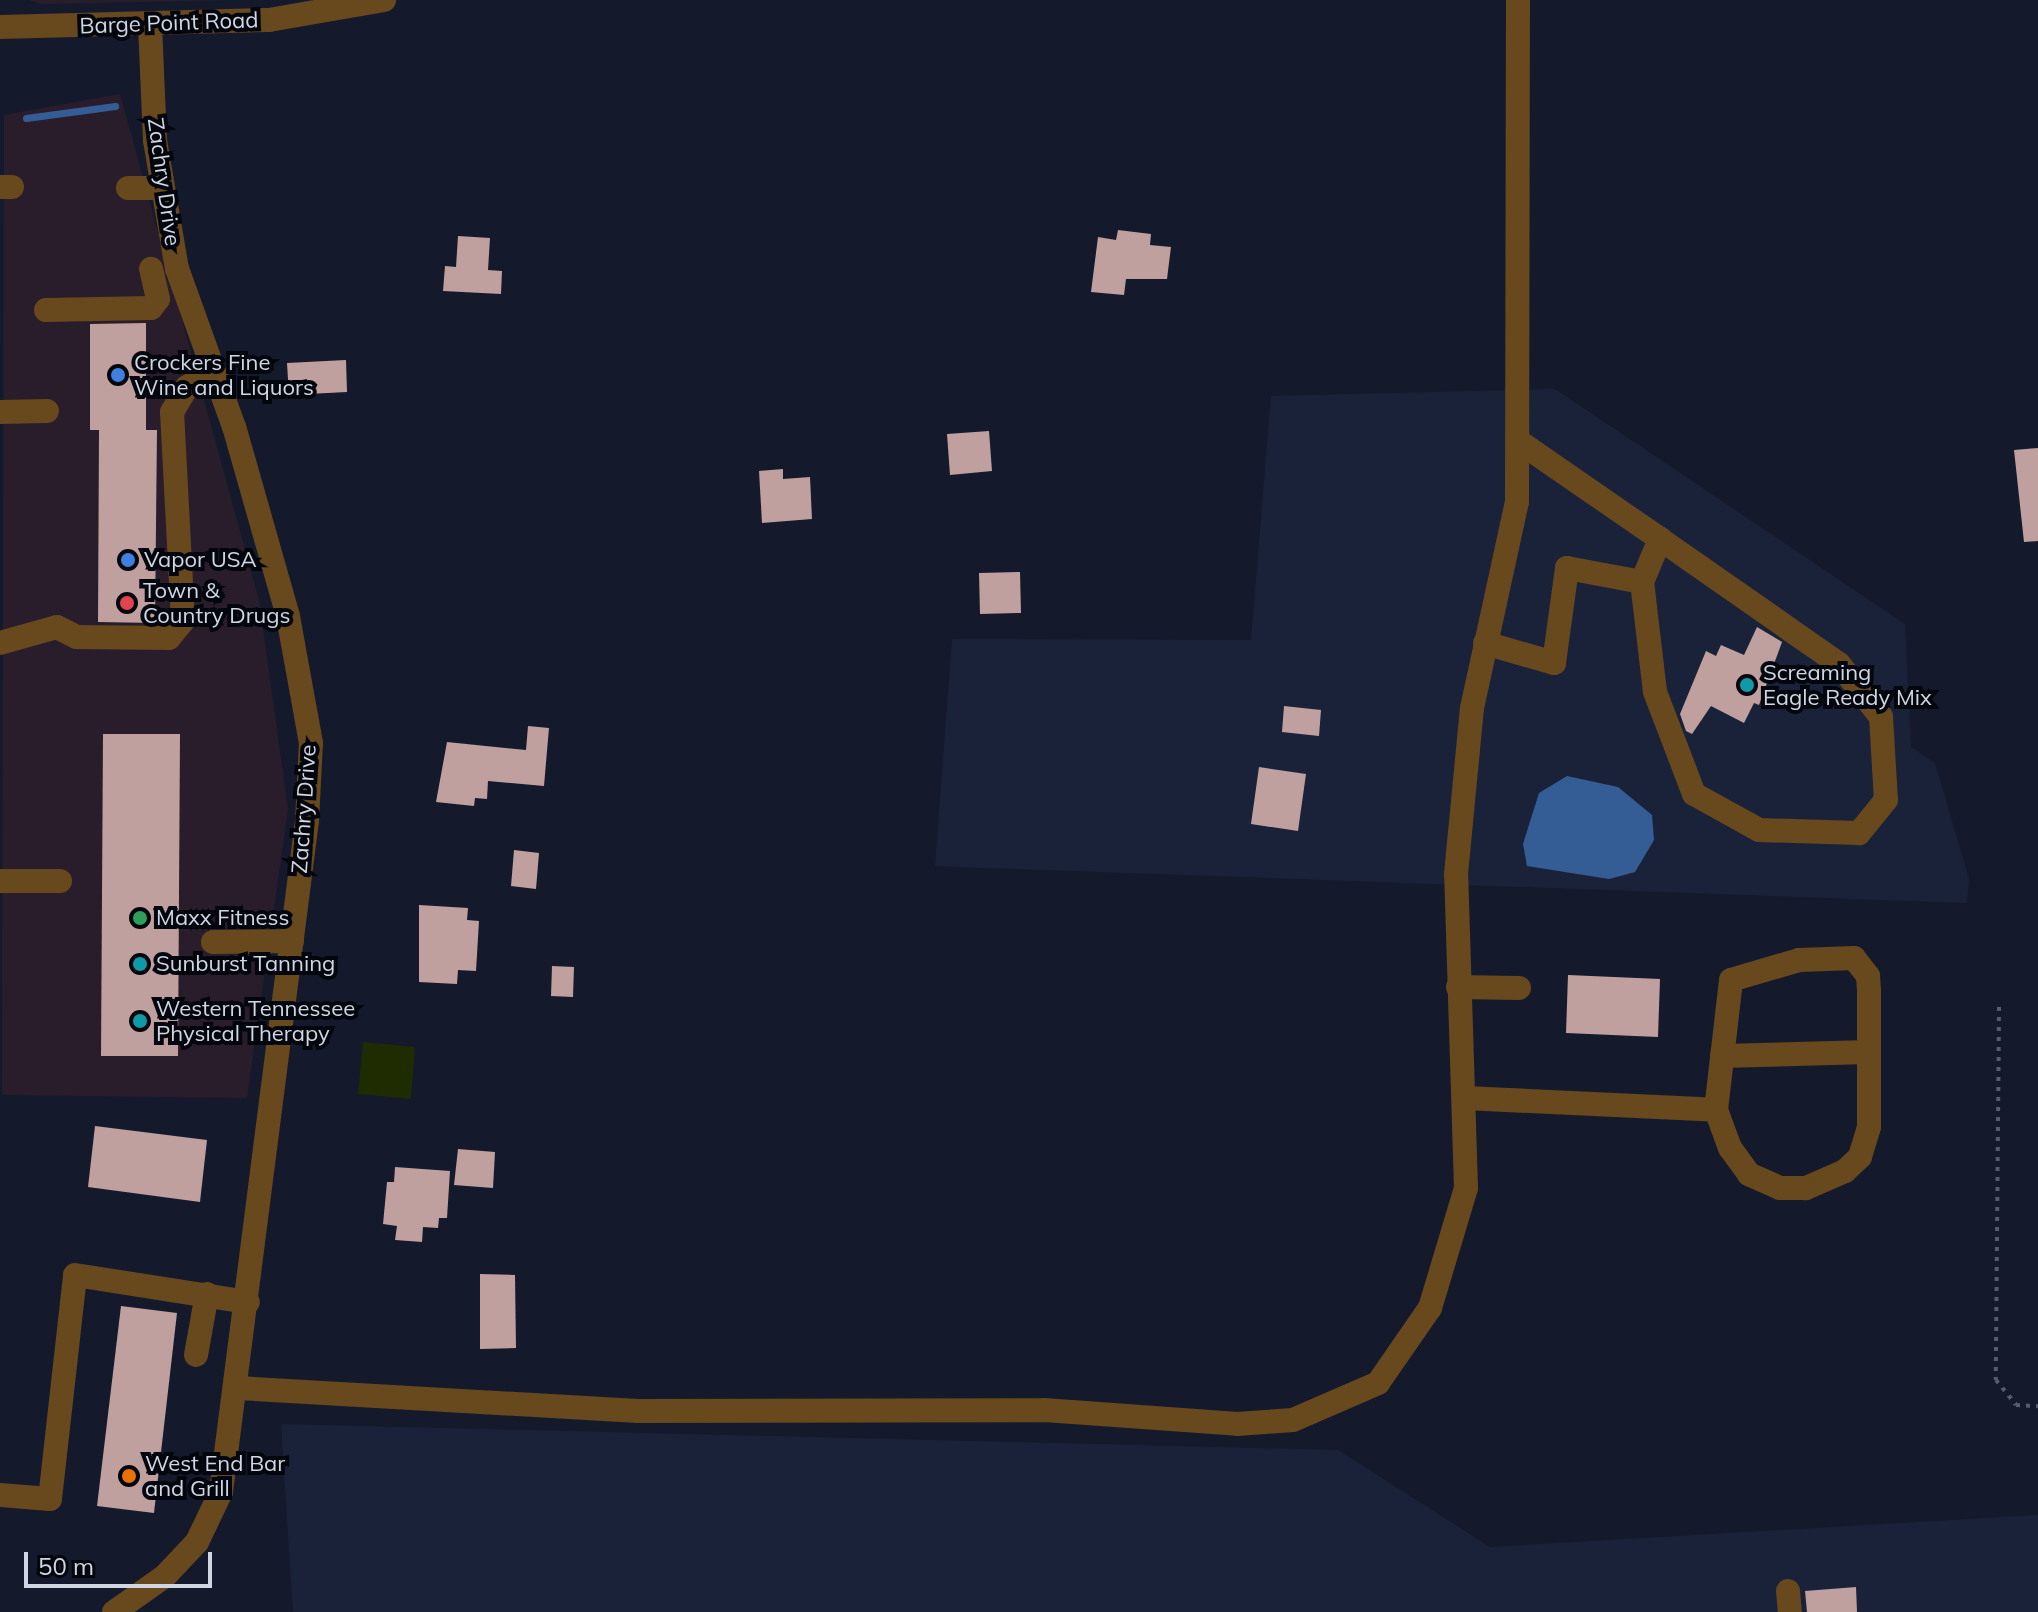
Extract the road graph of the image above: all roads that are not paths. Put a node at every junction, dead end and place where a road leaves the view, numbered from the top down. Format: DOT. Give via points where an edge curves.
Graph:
graph roads {
  1 [pos="384,0"];
  2 [pos="1518,0"];
  3 [pos="269,10"];
  4 [pos="150,25"];
  5 [pos="0,27"];
  6 [pos="128,188"];
  7 [pos="162,188"];
  8 [pos="151,269"];
  9 [pos="46,310"];
  10 [pos="214,372"];
  11 [pos="47,411"];
  12 [pos="0,412"];
  13 [pos="1518,441"];
  14 [pos="1660,539"];
  15 [pos="1642,582"];
  16 [pos="0,643"];
  17 [pos="1485,643"];
  18 [pos="0,881"];
  19 [pos="60,881"];
  20 [pos="292,941"];
  21 [pos="213,942"];
  22 [pos="1458,987"];
  23 [pos="1519,988"];
  24 [pos="1869,1052"];
  25 [pos="1722,1056"];
  26 [pos="1465,1098"];
  27 [pos="1716,1110"];
  28 [pos="207,1294"];
  29 [pos="248,1302"];
  30 [pos="196,1355"];
  31 [pos="238,1388"];
  32 [pos="0,1495"];
  33 [pos="114,1612"];
  1 -- 3 [label="street, Barge Point Road"];
  2 -- 13 [label="street"];
  3 -- 4 [label="street, Barge Point Road"];
  4 -- 5 [label="street, Barge Point Road"];
  4 -- 7 [label="street, Zachry Drive"];
  6 -- 7 [label="street"];
  7 -- 10 [label="street, Zachry Drive" via="177,269"];
  8 -- 9 [label="street" via="158,299 151,308"];
  10 -- 16 [label="street" via="187,387 172,412 183,621 169,638 77,637 57,627"];
  10 -- 20 [label="street, Zachry Drive" via="288,616 311,743"];
  11 -- 12 [label="street"];
  13 -- 14 [label="street"];
  13 -- 17 [label="street" via="1517,502"];
  14 -- 15 [label="street"];
  14 -- 15 [label="street" via="1839,664 1881,717 1886,800 1859,833 1759,830 1694,794 1655,692"];
  15 -- 17 [label="street" via="1567,568 1554,663"];
  17 -- 22 [label="street" via="1461,805"];
  18 -- 19 [label="street"];
  20 -- 21 [label="street"];
  20 -- 29 [label="street, Zachry Drive"];
  22 -- 23 [label="street"];
  22 -- 26 [label="street"];
  24 -- 25 [label="street"];
  24 -- 25 [label="street" via="1868,976 1854,958 1799,960 1731,980"];
  24 -- 27 [label="street" via="1869,1127 1860,1157 1845,1171 1806,1188 1780,1188 1749,1174 1730,1148"];
  25 -- 27 [label="street"];
  26 -- 27 [label="street"];
  26 -- 31 [label="street" via="1466,1188 1430,1308 1378,1383 1293,1420 1237,1424 926,1408 638,1411"];
  28 -- 29 [label="street"];
  28 -- 30 [label="street"];
  28 -- 32 [label="street" via="75,1275 50,1499"];
  29 -- 31 [label="street, Zachry Drive"];
  31 -- 33 [label="street, Zachry Drive" via="221,1492 197,1542 165,1576"];
}
